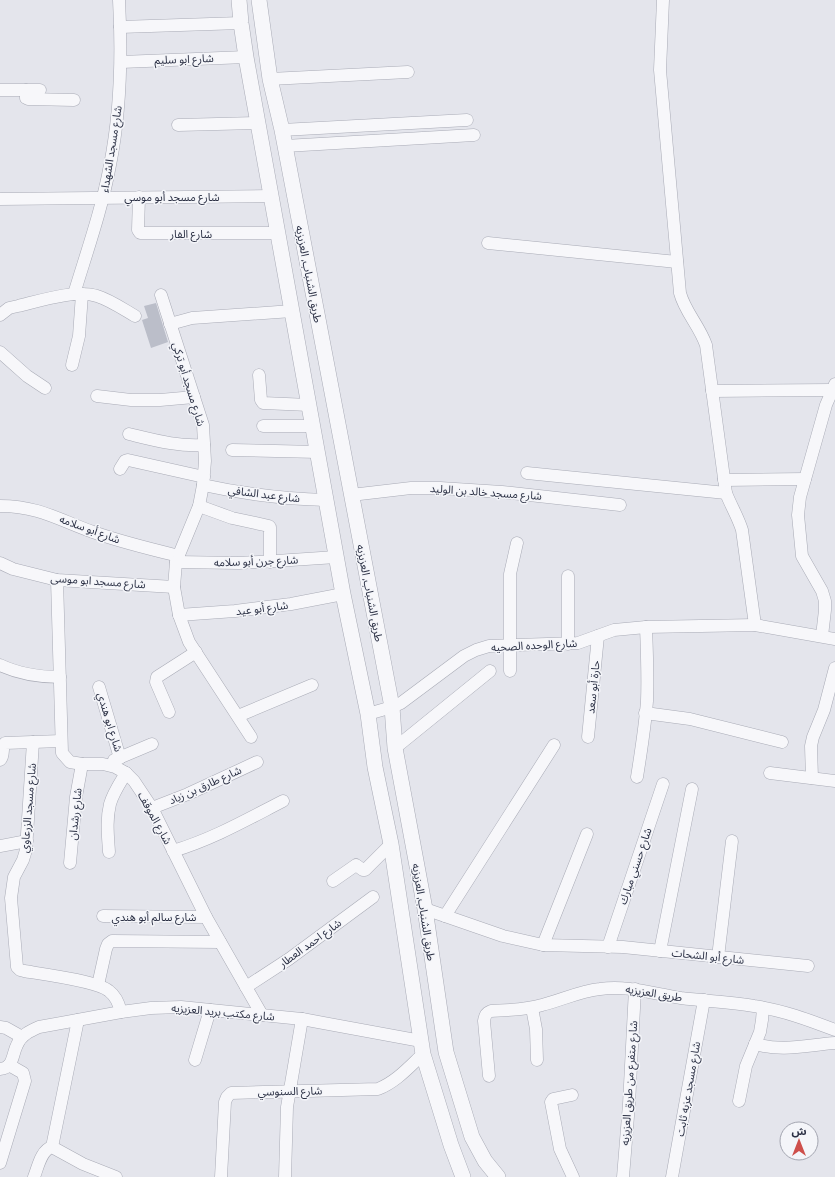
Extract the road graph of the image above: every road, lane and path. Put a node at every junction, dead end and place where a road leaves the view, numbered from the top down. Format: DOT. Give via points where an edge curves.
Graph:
graph roads {
  1 [pos="119,0"];
  2 [pos="239,0"];
  3 [pos="259,0"];
  4 [pos="663,0"];
  5 [pos="241,23"];
  6 [pos="120,27"];
  7 [pos="246,57"];
  8 [pos="121,62"];
  9 [pos="408,72"];
  10 [pos="270,79"];
  11 [pos="0,90"];
  12 [pos="26,90"];
  13 [pos="40,90"];
  14 [pos="74,100"];
  15 [pos="467,120"];
  16 [pos="259,123"];
  17 [pos="178,125"];
  18 [pos="282,130"];
  19 [pos="474,135"];
  20 [pos="285,146"];
  21 [pos="272,196"];
  22 [pos="103,198"];
  23 [pos="139,198"];
  24 [pos="0,199"];
  25 [pos="278,233"];
  26 [pos="488,243"];
  27 [pos="677,262"];
  28 [pos="78,294"];
  29 [pos="161,295"];
  30 [pos="292,311"];
  31 [pos="0,315"];
  32 [pos="135,316"];
  33 [pos="170,324"];
  34 [pos="0,352"];
  35 [pos="72,365"];
  36 [pos="259,375"];
  37 [pos="834,387"];
  38 [pos="45,388"];
  39 [pos="712,391"];
  40 [pos="97,396"];
  41 [pos="194,397"];
  42 [pos="309,405"];
  43 [pos="263,426"];
  44 [pos="313,426"];
  45 [pos="129,434"];
  46 [pos="204,445"];
  47 [pos="232,450"];
  48 [pos="318,452"];
  49 [pos="120,469"];
  50 [pos="527,473"];
  51 [pos="805,478"];
  52 [pos="724,480"];
  53 [pos="204,481"];
  54 [pos="726,493"];
  55 [pos="351,496"];
  56 [pos="326,500"];
  57 [pos="620,505"];
  58 [pos="0,506"];
  59 [pos="199,506"];
  60 [pos="517,542"];
  61 [pos="336,557"];
  62 [pos="178,559"];
  63 [pos="270,562"];
  64 [pos="0,563"];
  65 [pos="568,576"];
  66 [pos="56,580"];
  67 [pos="174,586"];
  68 [pos="343,594"];
  69 [pos="179,615"];
  70 [pos="755,625"];
  71 [pos="646,628"];
  72 [pos="598,636"];
  73 [pos="822,636"];
  74 [pos="835,639"];
  75 [pos="568,644"];
  76 [pos="510,645"];
  77 [pos="196,652"];
  78 [pos="381,653"];
  79 [pos="357,659"];
  80 [pos="0,665"];
  81 [pos="835,668"];
  82 [pos="510,670"];
  83 [pos="490,671"];
  84 [pos="60,677"];
  85 [pos="312,685"];
  86 [pos="99,687"];
  87 [pos="831,701"];
  88 [pos="392,707"];
  89 [pos="169,712"];
  90 [pos="646,713"];
  91 [pos="368,714"];
  92 [pos="238,716"];
  93 [pos="252,737"];
  94 [pos="588,737"];
  95 [pos="61,741"];
  96 [pos="33,742"];
  97 [pos="782,742"];
  98 [pos="152,744"];
  99 [pos="554,745"];
  100 [pos="395,748"];
  101 [pos="120,758"];
  102 [pos="0,760"];
  103 [pos="257,762"];
  104 [pos="82,764"];
  105 [pos="103,764"];
  106 [pos="126,773"];
  107 [pos="770,773"];
  108 [pos="637,777"];
  109 [pos="812,778"];
  110 [pos="835,781"];
  111 [pos="663,784"];
  112 [pos="692,789"];
  113 [pos="283,801"];
  114 [pos="152,808"];
  115 [pos="587,834"];
  116 [pos="27,841"];
  117 [pos="732,841"];
  118 [pos="391,844"];
  119 [pos="0,846"];
  120 [pos="173,851"];
  121 [pos="109,852"];
  122 [pos="70,863"];
  123 [pos="334,881"];
  124 [pos="373,897"];
  125 [pos="5,900"];
  126 [pos="425,909"];
  127 [pos="103,916"];
  128 [pos="445,916"];
  129 [pos="206,917"];
  130 [pos="220,942"];
  131 [pos="543,945"];
  132 [pos="608,947"];
  133 [pos="660,951"];
  134 [pos="718,957"];
  135 [pos="808,966"];
  136 [pos="98,985"];
  137 [pos="246,987"];
  138 [pos="635,989"];
  139 [pos="704,1000"];
  140 [pos="532,1008"];
  141 [pos="763,1008"];
  142 [pos="210,1010"];
  143 [pos="121,1012"];
  144 [pos="262,1015"];
  145 [pos="302,1019"];
  146 [pos="78,1020"];
  147 [pos="0,1027"];
  148 [pos="835,1030"];
  149 [pos="22,1037"];
  150 [pos="835,1043"];
  151 [pos="755,1044"];
  152 [pos="422,1048"];
  153 [pos="195,1060"];
  154 [pos="537,1060"];
  155 [pos="4,1067"];
  156 [pos="489,1076"];
  157 [pos="290,1091"];
  158 [pos="572,1095"];
  159 [pos="739,1101"];
  160 [pos="52,1147"];
  161 [pos="0,1163"];
  162 [pos="34,1177"];
  163 [pos="116,1177"];
  164 [pos="221,1177"];
  165 [pos="285,1177"];
  166 [pos="463,1177"];
  167 [pos="498,1177"];
  168 [pos="573,1177"];
  169 [pos="623,1177"];
  170 [pos="672,1177"];
  1 -- 6 [label="street, شارع مسجد الشهداء"];
  2 -- 5 [label="street, طريق الشنباب, العزيزيه"];
  3 -- 10 [label="street, طريق الشنباب, العزيزيه"];
  4 -- 27 [label="street" via="660,70"];
  5 -- 6 [label="street"];
  5 -- 7 [label="street, طريق الشنباب, العزيزيه"];
  6 -- 8 [label="street, شارع مسجد الشهداء"];
  7 -- 8 [label="street, شارع ابو سليم"];
  7 -- 16 [label="street, طريق الشنباب, العزيزيه"];
  8 -- 22 [label="street, شارع مسجد الشهداء" via="116,130"];
  9 -- 10 [label="street"];
  10 -- 18 [label="street, طريق الشنباب, العزيزيه"];
  11 -- 12 [label="street"];
  12 -- 13 [label="street"];
  12 -- 14 [label="street" via="28,99"];
  15 -- 18 [label="street"];
  16 -- 17 [label="street"];
  16 -- 21 [label="street, طريق الشنباب, العزيزيه"];
  18 -- 20 [label="street, طريق الشنباب, العزيزيه"];
  19 -- 20 [label="street"];
  20 -- 55 [label="street, طريق الشنباب, العزيزيه"];
  21 -- 23 [label="street, شارع مسجد أبو موسي"];
  21 -- 25 [label="street, طريق الشنباب, العزيزيه"];
  22 -- 23 [label="street, شارع مسجد أبو موسي"];
  22 -- 24 [label="street, شارع مسجد أبو موسي"];
  22 -- 28 [label="street, شارع مسجد الشهداء"];
  23 -- 25 [label="street, شارع الفار" via="140,234"];
  25 -- 30 [label="street, طريق الشنباب, العزيزيه"];
  26 -- 27 [label="street"];
  27 -- 39 [label="street" via="682,303 696,322 706,345"];
  28 -- 31 [label="street" via="9,308"];
  28 -- 32 [label="street" via="97,296"];
  28 -- 35 [label="street, شارع مسجد الشهداء" via="79,336"];
  29 -- 33 [label="street, شارع مسجد أبو تركي"];
  30 -- 33 [label="street" via="192,318"];
  30 -- 42 [label="street, طريق الشنباب, العزيزيه"];
  33 -- 41 [label="street, شارع مسجد أبو تركي"];
  34 -- 38 [label="street"];
  36 -- 42 [label="street" via="263,403"];
  37 -- 39 [label="street"];
  37 -- 51 [label="street" via="826,405"];
  39 -- 52 [label="street"];
  40 -- 41 [label="street" via="131,400"];
  41 -- 46 [label="street, شارع مسجد أبو تركي" via="203,425"];
  42 -- 44 [label="street, طريق الشنباب, العزيزيه"];
  43 -- 44 [label="street"];
  44 -- 48 [label="street, طريق الشنباب, العزيزيه"];
  45 -- 46 [label="street" via="183,445"];
  46 -- 53 [label="street, شارع مسجد أبو تركي"];
  47 -- 48 [label="street"];
  48 -- 56 [label="street, طريق الشنباب, العزيزيه"];
  49 -- 53 [label="street, شارع عبد الشافي" via="128,460"];
  50 -- 54 [label="street"];
  51 -- 52 [label="street"];
  51 -- 73 [label="street" via="798,514 800,547 825,601"];
  52 -- 54 [label="street"];
  53 -- 56 [label="street, شارع عبد الشافي" via="234,492 266,497"];
  53 -- 59 [label="street, شارع مسجد أبو تركي"];
  54 -- 70 [label="street" via="742,530"];
  55 -- 57 [label="street, شارع مسجد خالد بن الوليد" via="411,488 440,488"];
  55 -- 78 [label="street, طريق الشنباب, العزيزيه"];
  56 -- 61 [label="street, طريق الشنباب, العزيزيه"];
  58 -- 62 [label="street, شارع أبو سلامه" via="43,512 113,539"];
  59 -- 62 [label="street, شارع مسجد أبو تركي"];
  59 -- 63 [label="street" via="232,518 269,526"];
  60 -- 76 [label="street" via="510,574"];
  61 -- 63 [label="street, شارع جرن أبو سلامه"];
  61 -- 68 [label="street, طريق الشنباب, العزيزيه"];
  62 -- 63 [label="street, شارع جرن أبو سلامه"];
  62 -- 67 [label="street, شارع مسجد أبو تركي"];
  64 -- 66 [label="street, شارع مسجد ابو موسى" via="12,569"];
  65 -- 75 [label="street"];
  66 -- 67 [label="street, شارع مسجد ابو موسى"];
  66 -- 84 [label="street, شارع الموقف"];
  67 -- 69 [label="street, شارع مسجد أبو تركي"];
  68 -- 69 [label="street, شارع أبو عيد" via="291,604"];
  68 -- 79 [label="street, طريق الشنباب, العزيزيه"];
  69 -- 77 [label="street, شارع مسجد أبو تركي" via="189,642"];
  70 -- 71 [label="street, شارع الوحده الصحيه"];
  70 -- 73 [label="street, شارع الوحده الصحيه"];
  71 -- 72 [label="street, شارع الوحده الصحيه" via="614,630"];
  71 -- 90 [label="street"];
  72 -- 75 [label="street, شارع الوحده الصحيه" via="584,642"];
  72 -- 94 [label="street, حارة أبو سعد"];
  73 -- 74 [label="street, شارع الوحده الصحيه"];
  75 -- 76 [label="street, شارع الوحده الصحيه"];
  76 -- 82 [label="street"];
  76 -- 88 [label="street, شارع الوحده الصحيه" via="489,646 464,656"];
  77 -- 89 [label="street" via="157,677 156,682"];
  77 -- 92 [label="street, شارع مسجد أبو تركي"];
  78 -- 79 [label="street"];
  78 -- 88 [label="street, طريق الشنباب, العزيزيه"];
  79 -- 91 [label="street, طريق الشنباب, العزيزيه"];
  80 -- 84 [label="street" via="28,675"];
  81 -- 87 [label="street"];
  83 -- 100 [label="street"];
  84 -- 95 [label="street, شارع الموقف"];
  85 -- 92 [label="street"];
  86 -- 101 [label="street, شارع ابو هندي"];
  87 -- 109 [label="street" via="813,737"];
  88 -- 91 [label="street, شارع الوحده الصحيه"];
  88 -- 100 [label="street, طريق الشنباب, العزيزيه"];
  90 -- 97 [label="street" via="690,719"];
  90 -- 108 [label="street"];
  91 -- 118 [label="street, طريق الشنباب, العزيزيه" via="375,767"];
  92 -- 93 [label="street, شارع مسجد أبو تركي"];
  95 -- 96 [label="street"];
  95 -- 104 [label="street, شارع الموقف" via="62,753 70,762"];
  96 -- 102 [label="street" via="5,743 3,757"];
  96 -- 116 [label="street, شارع مسجد الزرعاوي"];
  98 -- 101 [label="street"];
  99 -- 128 [label="street"];
  100 -- 126 [label="street, طريق الشنباب, العزيزيه"];
  101 -- 105 [label="street"];
  103 -- 114 [label="street, شارع طارق بن زياد"];
  104 -- 105 [label="street, شارع الموقف"];
  104 -- 122 [label="street, شارع رشدان" via="75,804"];
  105 -- 106 [label="street, شارع الموقف"];
  106 -- 114 [label="street, شارع الموقف"];
  106 -- 121 [label="street" via="110,804"];
  107 -- 109 [label="street"];
  109 -- 110 [label="street"];
  111 -- 132 [label="street, شارع حسني مبارك"];
  112 -- 133 [label="street"];
  113 -- 120 [label="street" via="223,832"];
  114 -- 120 [label="street, شارع الموقف"];
  115 -- 131 [label="street"];
  116 -- 119 [label="street"];
  116 -- 125 [label="street, شارع مسجد الزرعاوي" via="23,860"];
  117 -- 134 [label="street"];
  118 -- 123 [label="street" via="365,870 356,865"];
  118 -- 152 [label="street, طريق الشنباب, العزيزيه"];
  120 -- 129 [label="street, شارع الموقف"];
  124 -- 137 [label="street, شارع احمد العطار" via="289,959"];
  125 -- 136 [label="street, شارع مسجد الزرعاوي" via="17,967 20,970"];
  126 -- 128 [label="street, شارع أبو الشحات"];
  126 -- 167 [label="street, طريق الشنباب, العزيزيه" via="446,1052 472,1137 485,1161"];
  127 -- 129 [label="street, شارع سالم أبو هندي"];
  128 -- 131 [label="street, شارع أبو الشحات" via="503,936"];
  129 -- 130 [label="street, شارع الموقف"];
  130 -- 136 [label="street" via="112,941 106,949"];
  130 -- 137 [label="street, شارع الموقف"];
  131 -- 132 [label="street, شارع أبو الشحات"];
  132 -- 133 [label="street, شارع أبو الشحات"];
  133 -- 134 [label="street, شارع أبو الشحات"];
  134 -- 135 [label="street, شارع أبو الشحات"];
  136 -- 143 [label="street, شارع مسجد الزرعاوي" via="109,991 117,1000"];
  137 -- 144 [label="street, شارع الموقف"];
  138 -- 139 [label="street, طريق العزيزيه"];
  138 -- 140 [label="street, طريق العزيزيه" via="601,988"];
  138 -- 169 [label="street, شارع متفرع من طريق العزيزيه"];
  139 -- 141 [label="street, طريق العزيزيه"];
  139 -- 170 [label="street, شارع مسجد عزبه ثابت"];
  140 -- 154 [label="street" via="536,1028"];
  140 -- 156 [label="street, طريق العزيزيه" via="491,1011 485,1016"];
  141 -- 148 [label="street, طريق العزيزيه" via="797,1016"];
  141 -- 151 [label="street" via="760,1032"];
  142 -- 143 [label="street, شارع مكتب بريد العزيزيه" via="181,1007"];
  142 -- 144 [label="street, شارع مكتب بريد العزيزيه"];
  142 -- 153 [label="street"];
  143 -- 146 [label="street, شارع مكتب بريد العزيزيه"];
  144 -- 145 [label="street, شارع مكتب بريد العزيزيه"];
  145 -- 152 [label="street, شارع مكتب بريد العزيزيه"];
  145 -- 157 [label="street"];
  146 -- 149 [label="street, شارع مكتب بريد العزيزيه" via="39,1027"];
  146 -- 160 [label="street"];
  147 -- 149 [label="street"];
  149 -- 155 [label="street" via="12,1059"];
  150 -- 151 [label="street" via="784,1049"];
  151 -- 159 [label="street" via="746,1066"];
  152 -- 157 [label="street, شارع السنوسي" via="395,1080 378,1089"];
  152 -- 166 [label="street, طريق الشنباب, العزيزيه"];
  155 -- 161 [label="street" via="23,1073 25,1081"];
  157 -- 164 [label="street, شارع السنوسي" via="238,1092 227,1097"];
  157 -- 165 [label="street" via="286,1123"];
  158 -- 168 [label="street" via="553,1099 551,1102 560,1149"];
  160 -- 162 [label="street" via="44,1152"];
  160 -- 163 [label="street" via="83,1164"];
}
